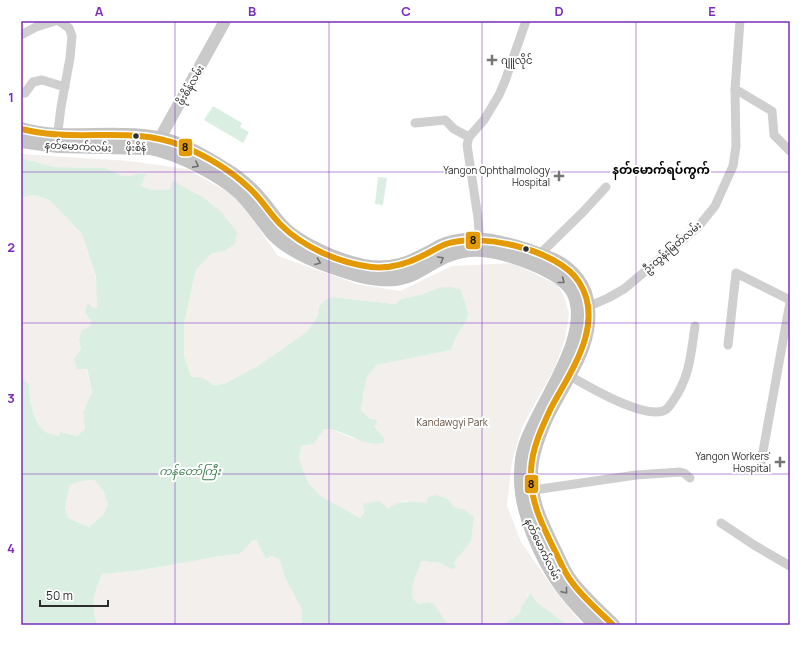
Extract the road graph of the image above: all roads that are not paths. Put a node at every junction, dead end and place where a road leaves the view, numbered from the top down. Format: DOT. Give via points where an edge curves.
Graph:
graph roads {
  1 [pos="55,21"];
  2 [pos="59,21"];
  3 [pos="225,21"];
  4 [pos="526,21"];
  5 [pos="740,21"];
  6 [pos="21,35"];
  7 [pos="64,87"];
  8 [pos="735,89"];
  9 [pos="21,93"];
  10 [pos="415,123"];
  11 [pos="21,130"];
  12 [pos="469,137"];
  13 [pos="57,140"];
  14 [pos="21,142"];
  15 [pos="158,144"];
  16 [pos="790,151"];
  17 [pos="606,187"];
  18 [pos="480,244"];
  19 [pos="540,254"];
  20 [pos="790,301"];
  21 [pos="583,309"];
  22 [pos="695,326"];
  23 [pos="728,345"];
  24 [pos="570,376"];
  25 [pos="760,468"];
  26 [pos="690,478"];
  27 [pos="527,491"];
  28 [pos="721,523"];
  29 [pos="790,566"];
  30 [pos="595,625"];
  31 [pos="613,625"];
  1 -- 6 [label="street"];
  2 -- 7 [label="street" via="68,28 72,36"];
  3 -- 15 [label="main road, ဖိုးစိန်လမ်း"];
  4 -- 12 [label="street" via="499,95 484,120"];
  5 -- 8 [label="street, ဦးထွန်းမြတ်လမ်း"];
  7 -- 9 [label="street" via="42,80 33,82 25,93"];
  7 -- 13 [label="street"];
  8 -- 16 [label="street" via="772,112 774,135"];
  8 -- 21 [label="street, ဦးထွန်းမြတ်လမ်း" via="736,146 733,166 715,206 698,227 624,289"];
  10 -- 12 [label="street" via="445,120 454,129"];
  11 -- 13 [label="main road, နတ်မောက်လမ်း"];
  12 -- 18 [label="street" via="467,145"];
  13 -- 14 [label="main road, နတ်မောက်လမ်း"];
  13 -- 15 [label="main road, နတ်မောက်လမ်း" via="115,134 148,136"];
  15 -- 18 [label="main road, နတ်မောက်လမ်း" via="182,146 220,172 237,177 261,199 291,234 328,254 360,265 396,267 405,265 443,244 464,240"];
  17 -- 19 [label="street"];
  18 -- 19 [label="main road, နတ်မောက်လမ်း" via="501,242"];
  18 -- 21 [label="main road, နတ်မောက်လမ်း, one-way" via="494,252 534,264 549,272 565,283"];
  19 -- 21 [label="main road, နတ်မောက်လမ်း" via="563,264 576,276 585,293"];
  20 -- 23 [label="street" via="736,273"];
  20 -- 25 [label="street"];
  21 -- 24 [label="main road, နတ်မောက်လမ်း" via="588,326 583,346"];
  21 -- 27 [label="main road, နတ်မောက်လမ်း" via="571,349 525,447 521,475"];
  22 -- 24 [label="street" via="690,362 681,389 663,411 640,410 600,394"];
  24 -- 27 [label="main road, နတ်မောက်လမ်း" via="546,420 535,448"];
  26 -- 27 [label="street" via="680,472 636,475"];
  27 -- 30 [label="main road, နတ်မောက်လမ်း, one-way" via="525,512 553,573"];
  27 -- 31 [label="main road, နတ်မောက်လမ်း" via="569,579"];
  28 -- 29 [label="street"];
}
